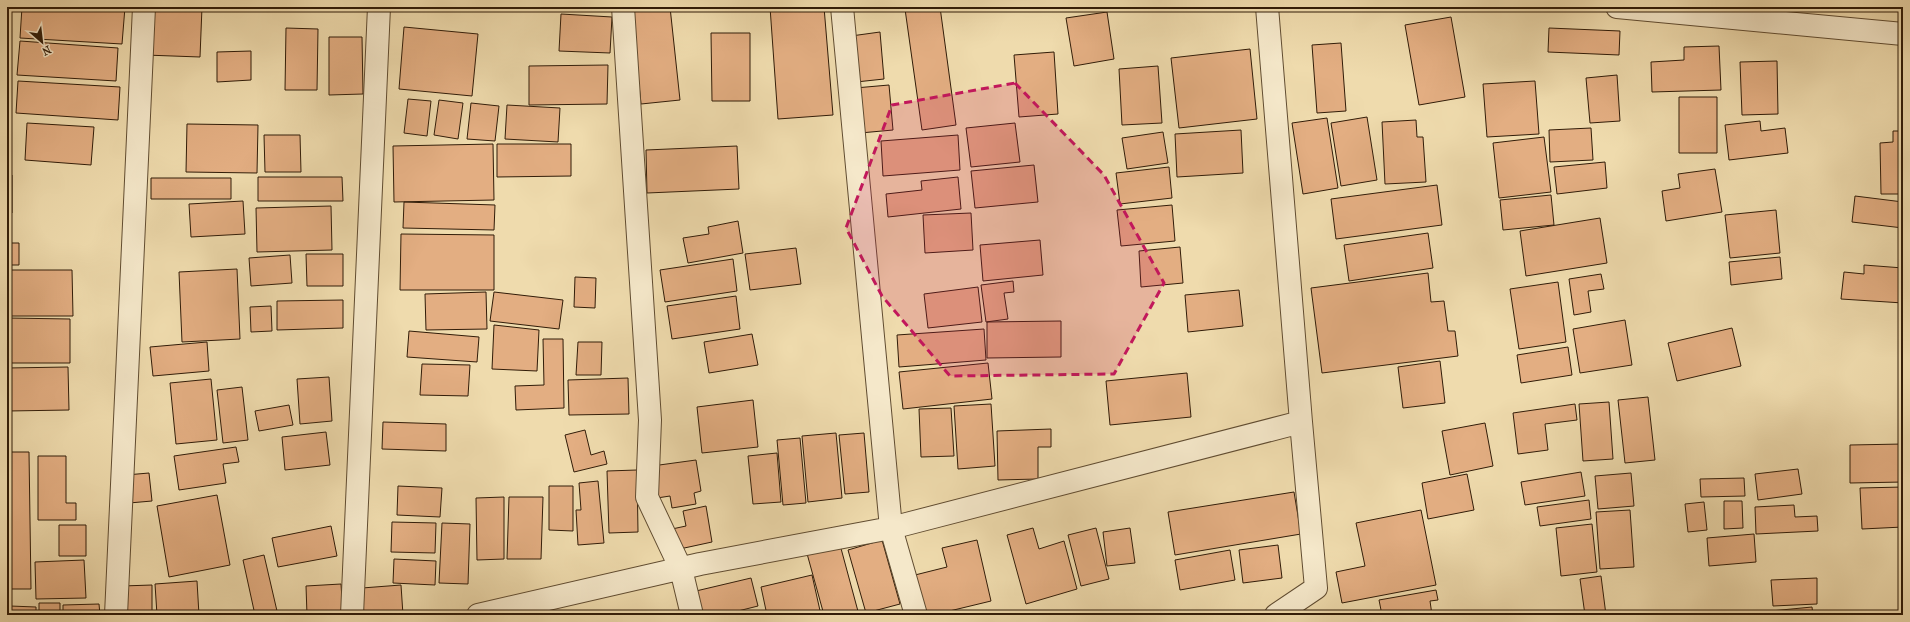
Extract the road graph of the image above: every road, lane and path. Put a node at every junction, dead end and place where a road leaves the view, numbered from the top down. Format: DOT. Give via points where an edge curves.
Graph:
graph roads {
  1 [pos="144,7"];
  2 [pos="379,7"];
  3 [pos="623,7"];
  4 [pos="842,7"];
  5 [pos="1268,7"];
  6 [pos="1617,7"];
  7 [pos="1903,34"];
  8 [pos="1301,422"];
  9 [pos="891,528"];
  10 [pos="681,569"];
  11 [pos="116,615"];
  12 [pos="352,615"];
  13 [pos="478,615"];
  14 [pos="692,615"];
  15 [pos="916,615"];
  16 [pos="1276,615"];
  1 -- 11 [label="street"];
  2 -- 12 [label="street"];
  3 -- 10 [label="street" via="650,420 647,497"];
  4 -- 9 [label="street"];
  5 -- 8 [label="street"];
  6 -- 7 [label="street"];
  8 -- 9 [label="street"];
  8 -- 16 [label="street" via="1316,588"];
  9 -- 10 [label="street"];
  9 -- 15 [label="street"];
  10 -- 13 [label="street"];
  10 -- 14 [label="street"];
}
